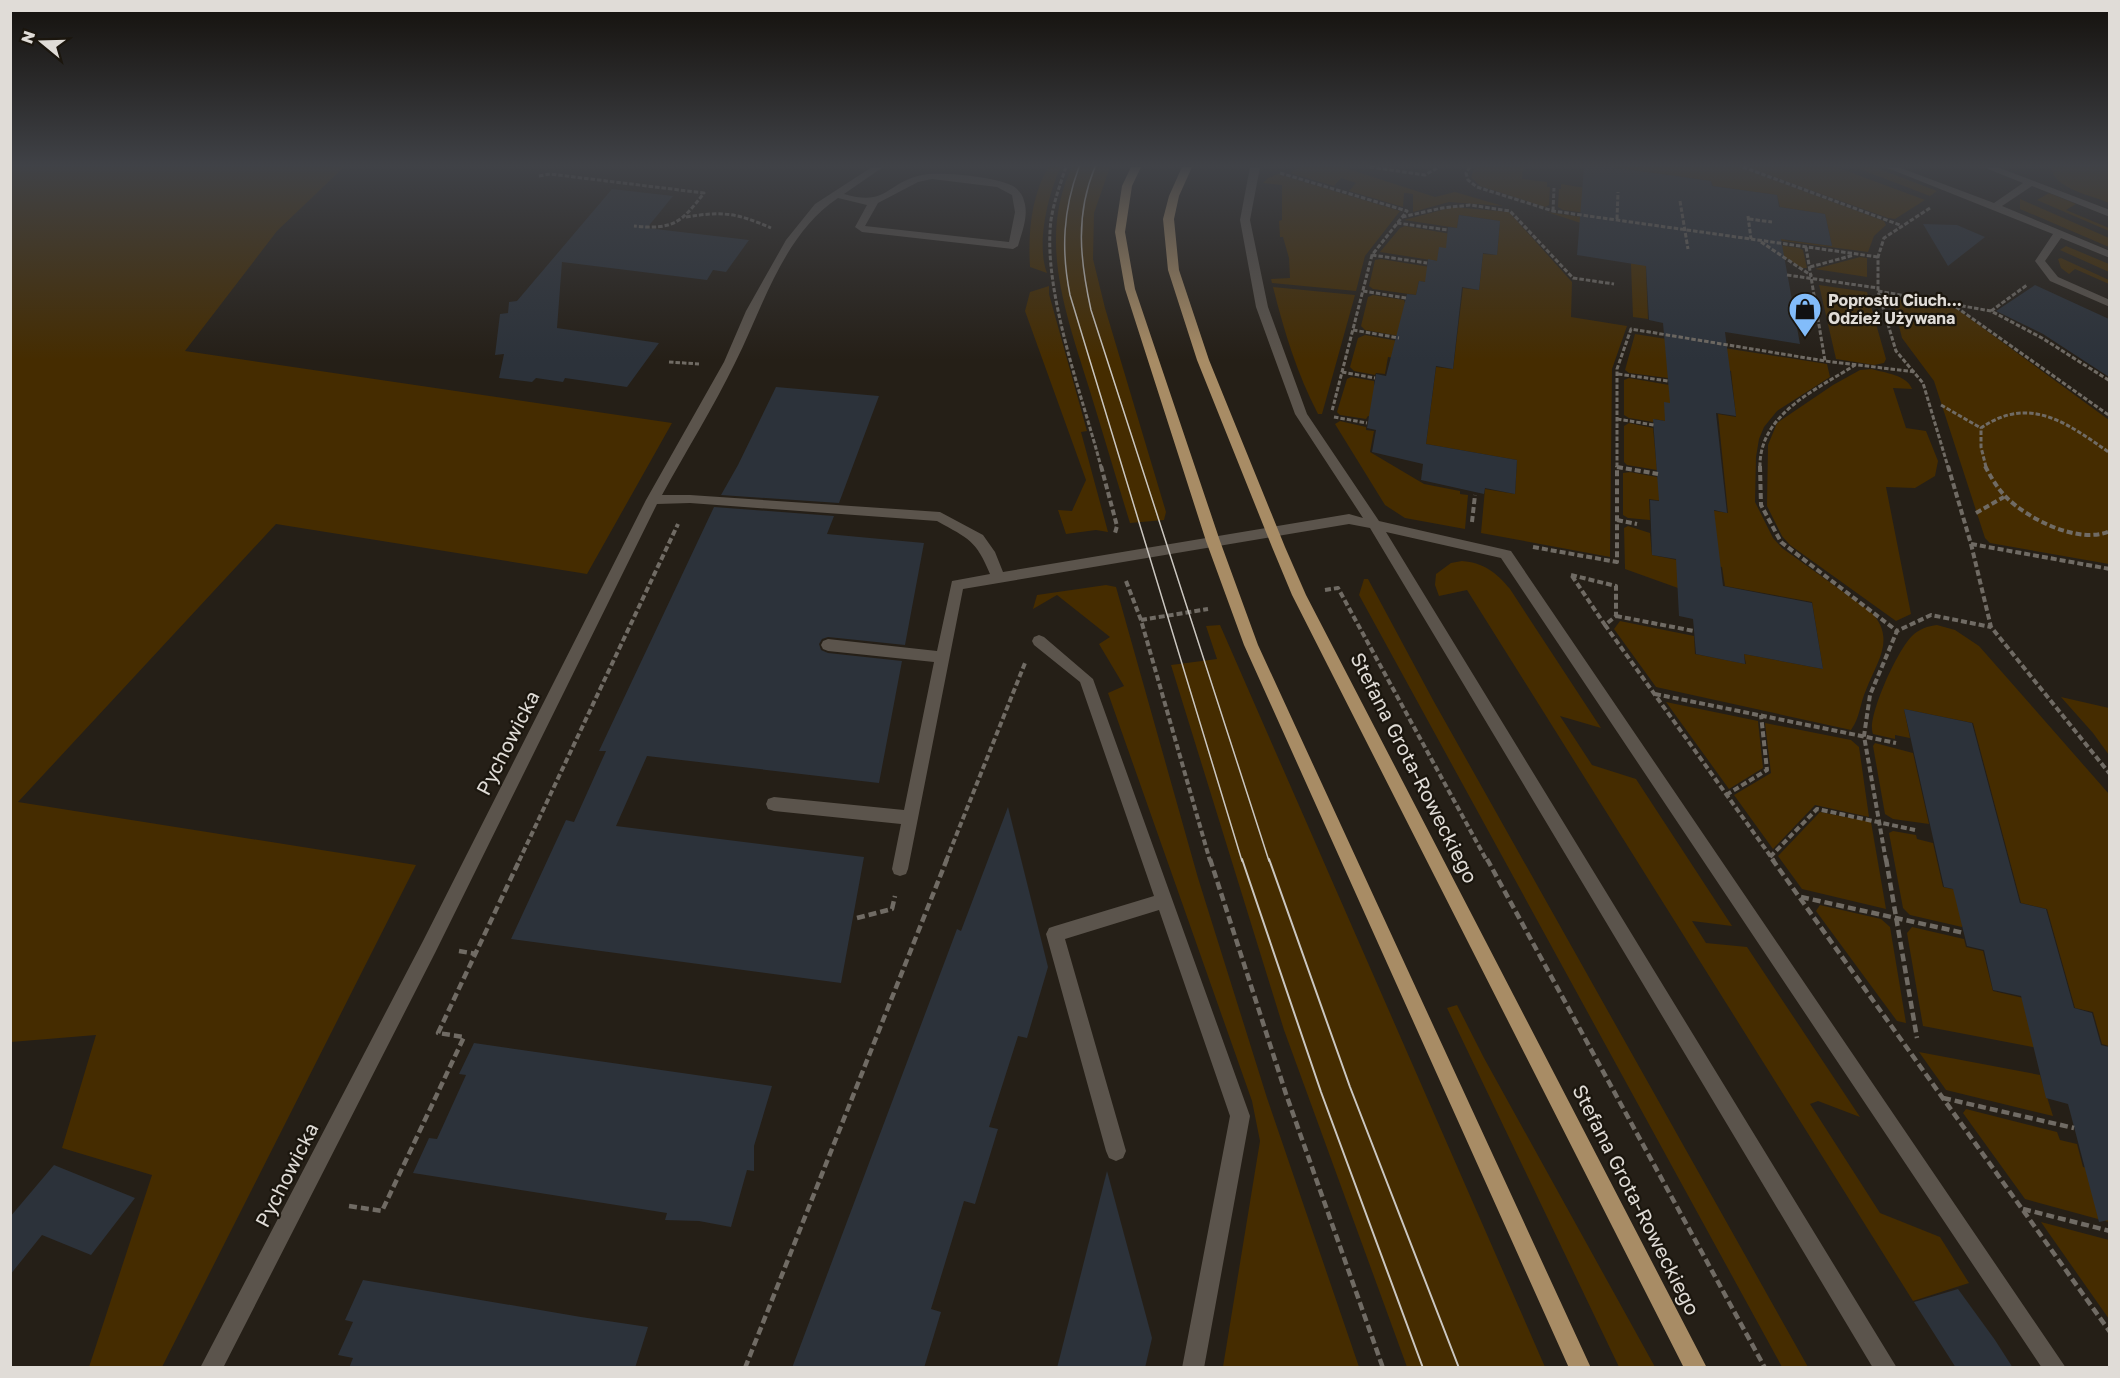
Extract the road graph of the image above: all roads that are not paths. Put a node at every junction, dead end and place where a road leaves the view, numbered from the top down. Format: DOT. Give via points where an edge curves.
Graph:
graph roads {
  1 [pos="798,231"];
  2 [pos="882,231"];
  3 [pos="1018,231"];
  4 [pos="1120,231"];
  5 [pos="1169,231"];
  6 [pos="1247,231"];
  7 [pos="2055,231"];
  8 [pos="2059,233"];
  9 [pos="2109,255"];
  10 [pos="2109,304"];
  11 [pos="653,500"];
  12 [pos="1375,525"];
  13 [pos="1271,532"];
  14 [pos="1214,541"];
  15 [pos="998,577"];
  16 [pos="828,645"];
  17 [pos="1033,648"];
  18 [pos="943,657"];
  19 [pos="774,804"];
  20 [pos="910,818"];
  21 [pos="900,869"];
  22 [pos="1164,901"];
  23 [pos="1116,1151"];
  24 [pos="210,1368"];
  25 [pos="1193,1368"];
  26 [pos="1580,1368"];
  27 [pos="1696,1368"];
  28 [pos="1886,1368"];
  29 [pos="2055,1368"];
  1 -- 11 [label="street, Pychowicka"];
  2 -- 3 [label="street" via="1013,246"];
  4 -- 14 [label="main road" via="1130,289"];
  5 -- 13 [label="main road, Stefana Grota-Roweckiego" via="1170,252 1193,334"];
  6 -- 12 [label="street" via="1262,307 1301,414"];
  7 -- 8 [label="street"];
  8 -- 9 [label="street"];
  8 -- 10 [label="street" via="2040,261 2054,279"];
  11 -- 15 [label="street" via="690,499 940,517 978,538"];
  11 -- 24 [label="street, Pychowicka" via="429,947"];
  12 -- 13 [label="street" via="1349,519"];
  12 -- 28 [label="street"];
  12 -- 29 [label="street" via="1506,554"];
  13 -- 14 [label="street"];
  13 -- 27 [label="main road, Stefana Grota-Roweckiego" via="1299,595"];
  14 -- 15 [label="street"];
  14 -- 26 [label="main road" via="1270,691"];
  15 -- 18 [label="street" via="957,585"];
  16 -- 18 [label="street"];
  17 -- 22 [label="street" via="1086,679"];
  18 -- 20 [label="street"];
  19 -- 20 [label="street"];
  20 -- 21 [label="street"];
  22 -- 23 [label="street" via="1055,934"];
  22 -- 25 [label="street" via="1240,1116"];
}
